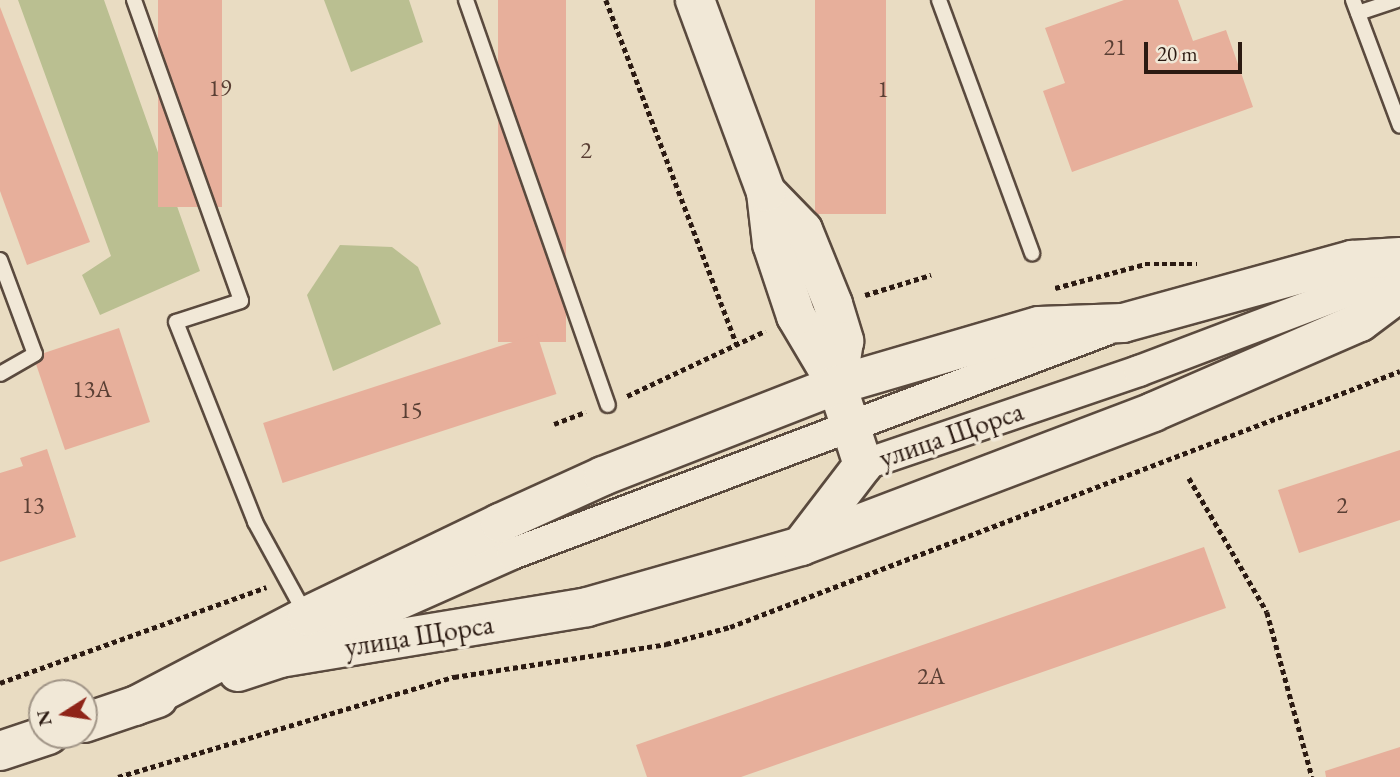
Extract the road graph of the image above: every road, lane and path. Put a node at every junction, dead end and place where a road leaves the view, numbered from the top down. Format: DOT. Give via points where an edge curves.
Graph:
graph roads {
  1 [pos="134,0"];
  2 [pos="466,0"];
  3 [pos="606,0"];
  4 [pos="695,0"];
  5 [pos="939,0"];
  6 [pos="1397,0"];
  7 [pos="1355,7"];
  8 [pos="1400,126"];
  9 [pos="1032,253"];
  10 [pos="1400,257"];
  11 [pos="0,260"];
  12 [pos="1400,272"];
  13 [pos="1400,292"];
  14 [pos="1123,323"];
  15 [pos="737,345"];
  16 [pos="0,374"];
  17 [pos="837,385"];
  18 [pos="608,405"];
  19 [pos="554,424"];
  20 [pos="852,428"];
  21 [pos="863,465"];
  22 [pos="1189,478"];
  23 [pos="801,546"];
  24 [pos="307,616"];
  25 [pos="280,658"];
  26 [pos="135,706"];
  27 [pos="98,718"];
  28 [pos="28,742"];
  29 [pos="0,751"];
  30 [pos="1312,777"];
  1 -- 24 [label="lane" via="241,301 176,322 255,522"];
  2 -- 18 [label="lane"];
  3 -- 15 [label="path"];
  4 -- 17 [label="main road" via="766,192 772,244 796,316 812,350"];
  5 -- 9 [label="lane"];
  6 -- 7 [label="lane"];
  7 -- 8 [label="lane"];
  10 -- 14 [label="main road, улица Щорса" via="1352,260"];
  11 -- 16 [label="lane" via="35,354"];
  12 -- 21 [label="street, улица Щорса" via="1139,371"];
  13 -- 23 [label="main road" via="1360,322 1153,412"];
  14 -- 17 [label="main road" via="1039,326"];
  14 -- 20 [label="street, улица Щорса"];
  17 -- 20 [label="main road"];
  17 -- 24 [label="main road" via="603,476"];
  18 -- 19 [label="path"];
  20 -- 21 [label="main road"];
  20 -- 25 [label="street, улица Щорса" via="512,554"];
  21 -- 23 [label="main road, улица Щорса"];
  22 -- 30 [label="path" via="1267,612"];
  23 -- 25 [label="main road, улица Щорса" via="587,607"];
  24 -- 26 [label="main road"];
  25 -- 26 [label="main road, улица Щорса"];
  26 -- 27 [label="main road, улица Щорса"];
  28 -- 29 [label="main road"];
}
